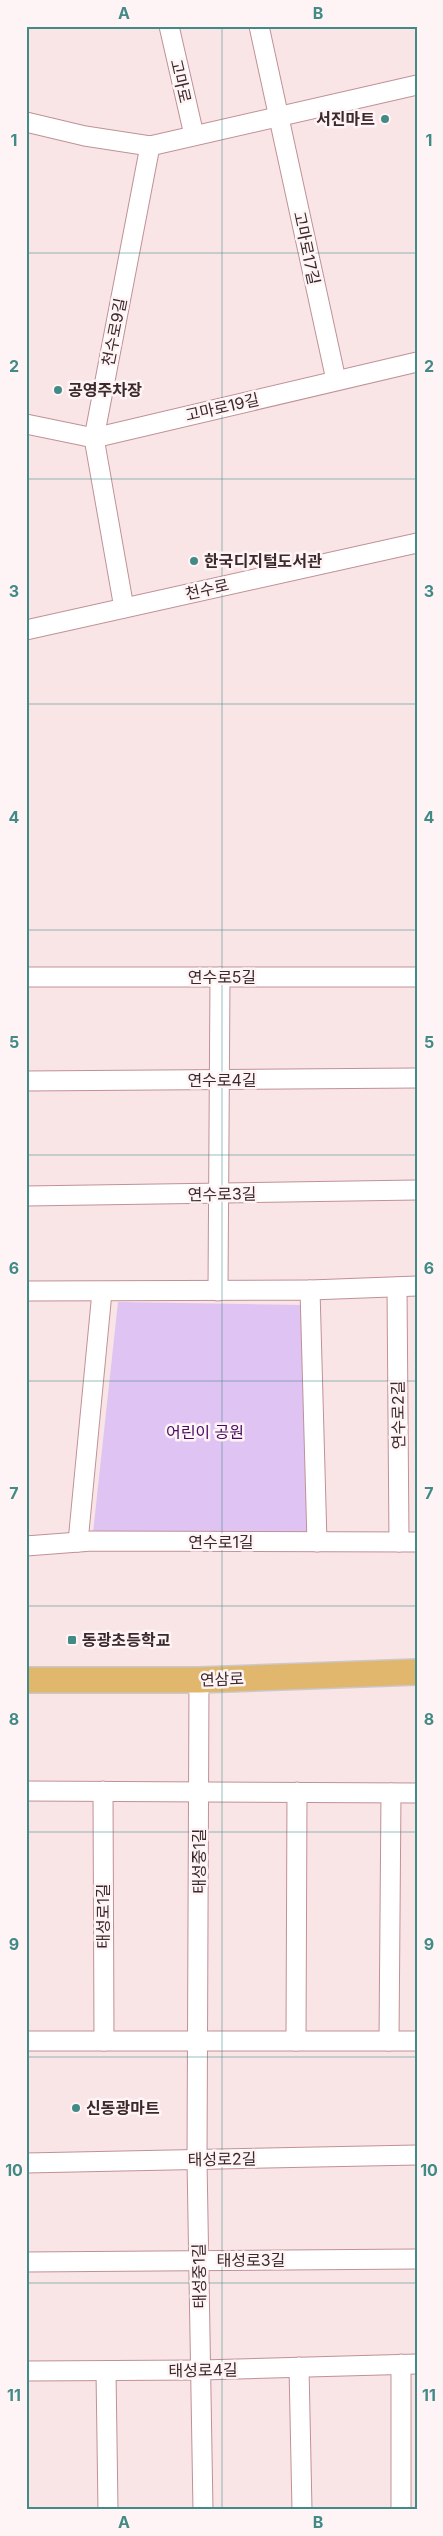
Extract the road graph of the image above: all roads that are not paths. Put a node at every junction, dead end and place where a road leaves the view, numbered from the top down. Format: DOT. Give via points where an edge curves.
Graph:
graph roads {
  1 [pos="169,26"];
  2 [pos="259,26"];
  3 [pos="417,84"];
  4 [pos="278,116"];
  5 [pos="26,122"];
  6 [pos="194,135"];
  7 [pos="150,146"];
  8 [pos="417,362"];
  9 [pos="336,380"];
  10 [pos="26,424"];
  11 [pos="94,438"];
  12 [pos="417,542"];
  13 [pos="124,608"];
  14 [pos="26,630"];
  15 [pos="220,977"];
  16 [pos="417,977"];
  17 [pos="26,978"];
  18 [pos="417,1078"];
  19 [pos="220,1080"];
  20 [pos="26,1081"];
  21 [pos="417,1190"];
  22 [pos="221,1194"];
  23 [pos="26,1196"];
  24 [pos="417,1286"];
  25 [pos="397,1287"];
  26 [pos="310,1290"];
  27 [pos="26,1291"];
  28 [pos="218,1291"];
  29 [pos="102,1292"];
  30 [pos="78,1542"];
  31 [pos="318,1542"];
  32 [pos="408,1542"];
  33 [pos="26,1546"];
  34 [pos="417,1672"];
  35 [pos="26,1680"];
  36 [pos="200,1680"];
  37 [pos="26,1790"];
  38 [pos="103,1791"];
  39 [pos="199,1792"];
  40 [pos="297,1792"];
  41 [pos="391,1793"];
  42 [pos="417,1793"];
  43 [pos="26,2041"];
  44 [pos="389,2041"];
  45 [pos="417,2041"];
  46 [pos="104,2042"];
  47 [pos="198,2042"];
  48 [pos="296,2042"];
  49 [pos="417,2156"];
  50 [pos="197,2160"];
  51 [pos="26,2163"];
  52 [pos="417,2259"];
  53 [pos="199,2260"];
  54 [pos="26,2262"];
  55 [pos="409,2364"];
  56 [pos="300,2367"];
  57 [pos="201,2370"];
  58 [pos="26,2371"];
  59 [pos="106,2371"];
  60 [pos="108,2510"];
  61 [pos="203,2510"];
  62 [pos="302,2510"];
  63 [pos="401,2510"];
  1 -- 6 [label="street, 고마로"];
  2 -- 4 [label="street, 고마로17길"];
  3 -- 4 [label="street"];
  4 -- 6 [label="street"];
  4 -- 9 [label="street, 고마로17길"];
  5 -- 7 [label="street"];
  6 -- 7 [label="street"];
  7 -- 11 [label="street, 천수로9길"];
  8 -- 9 [label="street, 고마로19길"];
  9 -- 11 [label="street, 고마로19길"];
  10 -- 11 [label="street, 고마로19길"];
  11 -- 13 [label="street, 천수로9길"];
  12 -- 13 [label="street, 천수로"];
  13 -- 14 [label="street, 천수로"];
  15 -- 16 [label="street, 연수로5길"];
  15 -- 17 [label="street, 연수로5길"];
  15 -- 19 [label="street"];
  18 -- 19 [label="street, 연수로4길"];
  19 -- 20 [label="street, 연수로4길"];
  19 -- 22 [label="street"];
  21 -- 22 [label="street, 연수로3길"];
  22 -- 23 [label="street, 연수로3길"];
  22 -- 28 [label="street"];
  24 -- 25 [label="street"];
  25 -- 26 [label="street"];
  25 -- 32 [label="street, 연수로2길"];
  26 -- 28 [label="street"];
  26 -- 31 [label="street"];
  27 -- 29 [label="street"];
  28 -- 29 [label="street"];
  29 -- 30 [label="street"];
  30 -- 31 [label="street, 연수로1길"];
  30 -- 33 [label="street, 연수로1길"];
  31 -- 32 [label="street, 연수로1길"];
  34 -- 36 [label="main road, 연삼로"];
  35 -- 36 [label="main road, 연삼로"];
  36 -- 39 [label="street, 태성중1길"];
  37 -- 38 [label="street"];
  38 -- 39 [label="street"];
  38 -- 46 [label="street, 태성로1길"];
  39 -- 40 [label="street"];
  39 -- 47 [label="street, 태성중1길"];
  40 -- 41 [label="street"];
  40 -- 48 [label="street"];
  41 -- 42 [label="street"];
  41 -- 44 [label="street"];
  43 -- 46 [label="street"];
  44 -- 45 [label="street"];
  44 -- 48 [label="street"];
  46 -- 47 [label="street"];
  47 -- 48 [label="street"];
  47 -- 50 [label="street, 태성중1길"];
  49 -- 50 [label="street, 태성로2길"];
  50 -- 51 [label="street, 태성로2길"];
  50 -- 53 [label="street, 태성중1길"];
  52 -- 53 [label="street, 태성로3길"];
  53 -- 54 [label="street, 태성로3길"];
  53 -- 57 [label="street, 태성중1길"];
  55 -- 56 [label="street, 태성로4길"];
  55 -- 63 [label="street, 태성로4길"];
  56 -- 57 [label="street, 태성로4길"];
  56 -- 62 [label="street"];
  57 -- 59 [label="street, 태성로4길"];
  57 -- 61 [label="street, 태성중1길"];
  58 -- 59 [label="street, 태성로4길"];
  59 -- 60 [label="street"];
}
